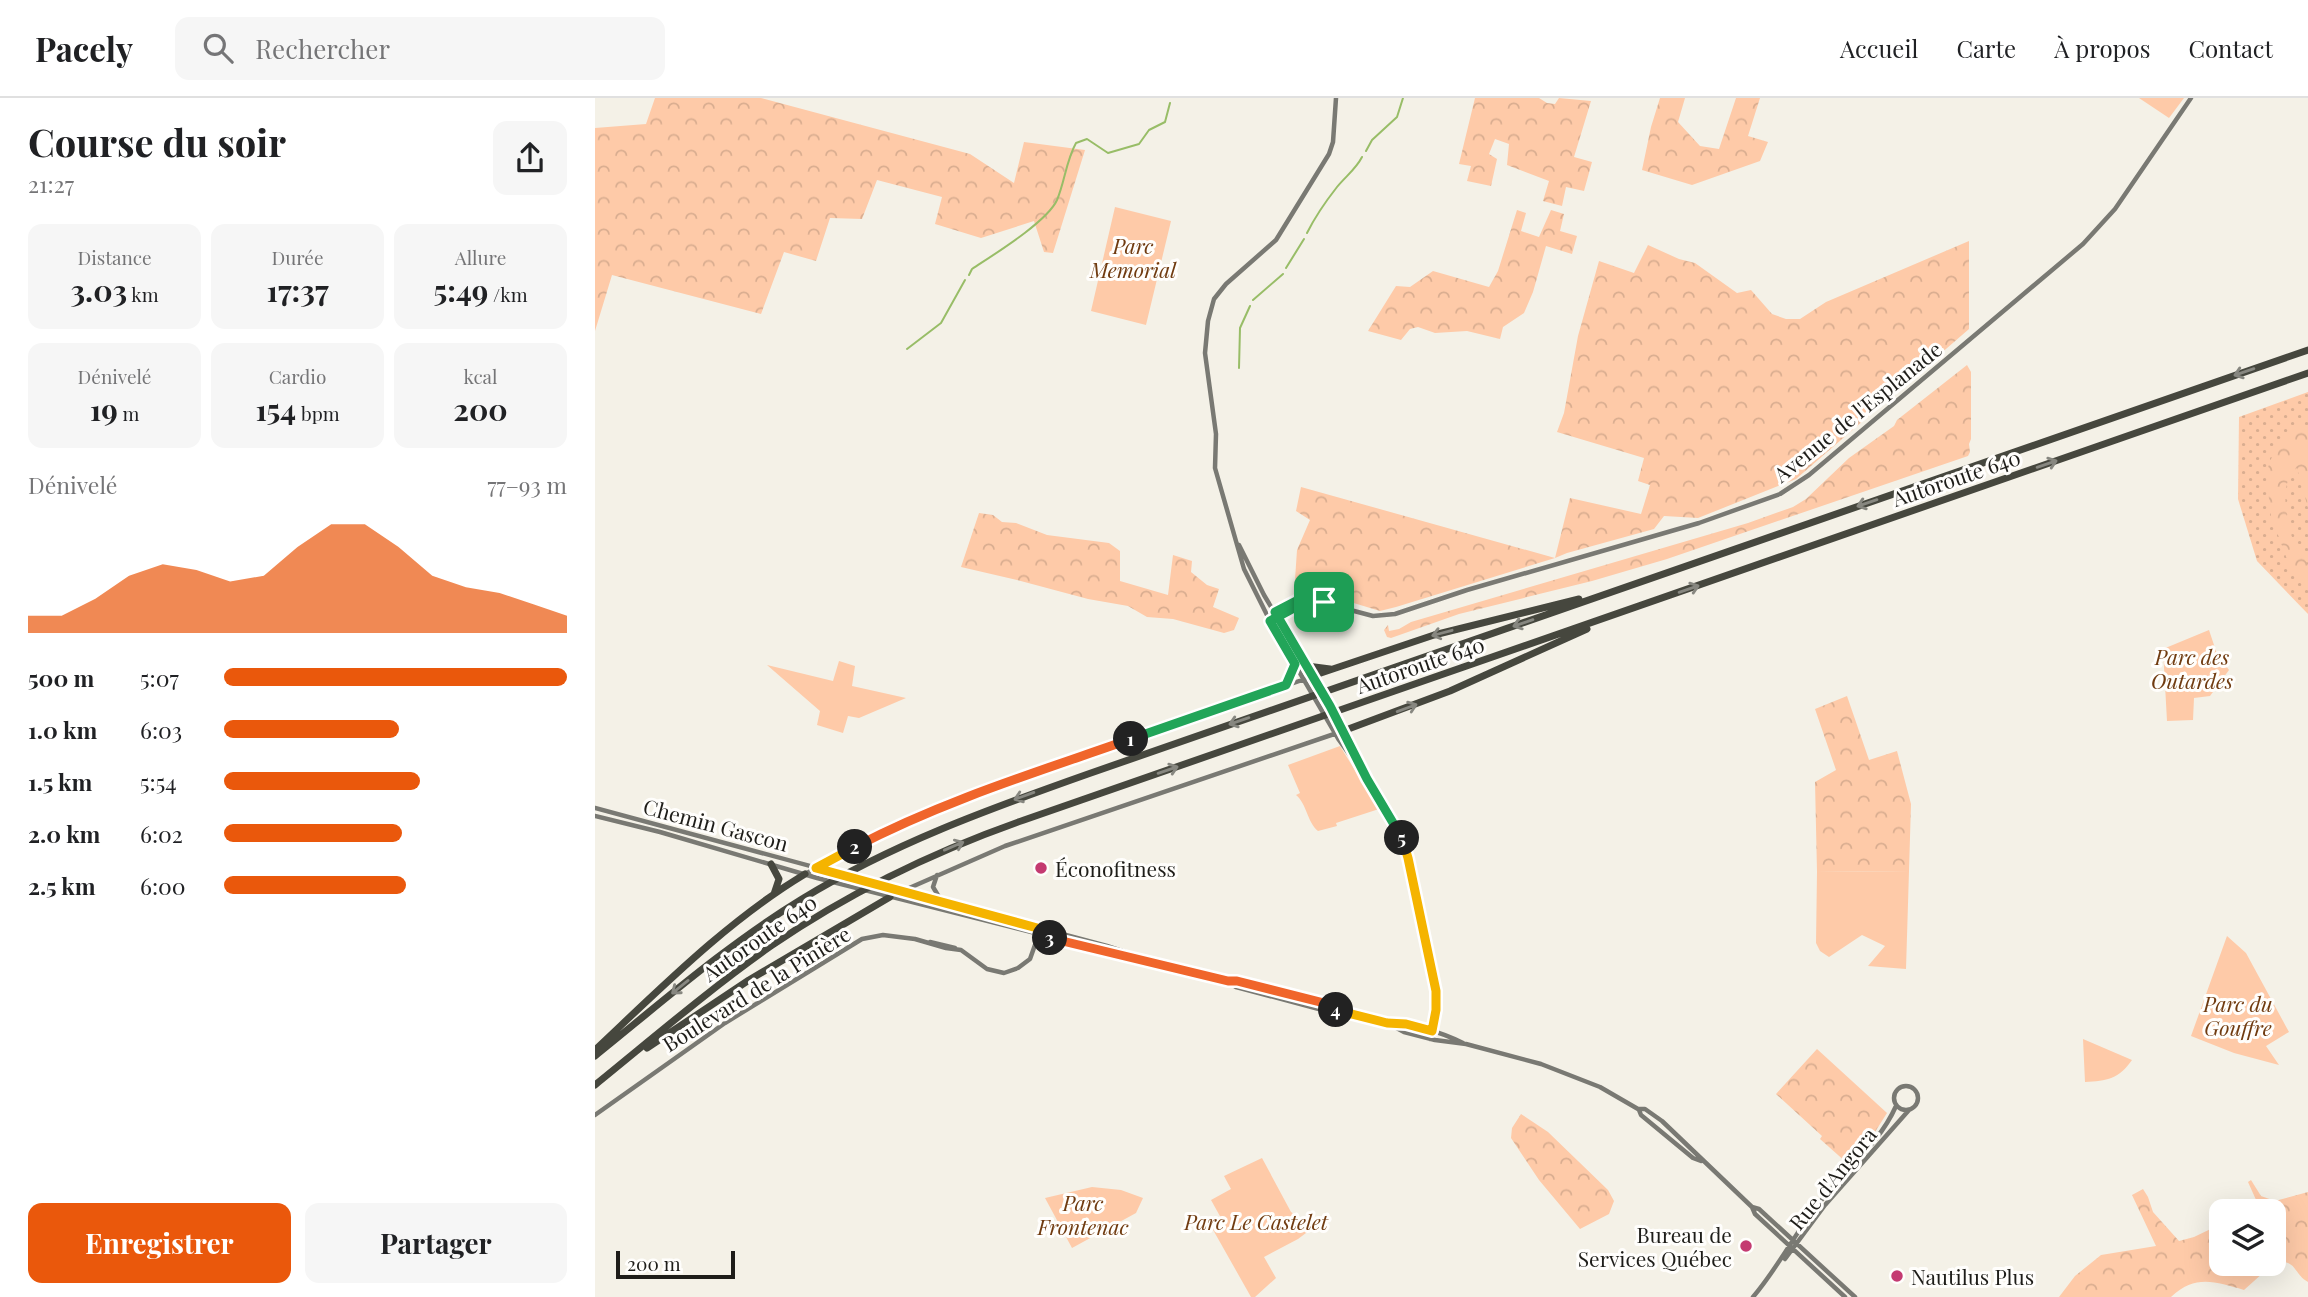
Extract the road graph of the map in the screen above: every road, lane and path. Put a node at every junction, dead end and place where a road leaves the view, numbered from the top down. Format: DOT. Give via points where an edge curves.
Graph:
graph roads {
  1 [pos="1336,98"];
  2 [pos="2191,98"];
  3 [pos="2308,350"];
  4 [pos="2308,373"];
  5 [pos="1238,544"];
  6 [pos="1610,592"];
  7 [pos="1626,611"];
  8 [pos="1276,615"];
  9 [pos="1269,619"];
  10 [pos="1295,664"];
  11 [pos="1307,666"];
  12 [pos="1333,669"];
  13 [pos="1308,677"];
  14 [pos="1286,685"];
  15 [pos="1339,732"];
  16 [pos="595,808"];
  17 [pos="595,816"];
  18 [pos="771,864"];
  19 [pos="816,868"];
  20 [pos="805,874"];
  21 [pos="937,875"];
  22 [pos="902,891"];
  23 [pos="774,895"];
  24 [pos="890,897"];
  25 [pos="942,902"];
  26 [pos="1041,929"];
  27 [pos="1039,935"];
  28 [pos="1152,961"];
  29 [pos="1387,1023"];
  30 [pos="1432,1031"];
  31 [pos="1430,1039"];
  32 [pos="1466,1044"];
  33 [pos="595,1050"];
  34 [pos="595,1056"];
  35 [pos="617,1068"];
  36 [pos="595,1086"];
  37 [pos="1896,1106"];
  38 [pos="1909,1110"];
  39 [pos="595,1115"];
  40 [pos="1752,1207"];
  41 [pos="1796,1242"];
  42 [pos="1792,1247"];
  43 [pos="1753,1297"];
  44 [pos="1845,1297"];
  45 [pos="1855,1297"];
  1 -- 5 [label="street" via="1329,154 1276,240 1214,299 1208,321 1205,353 1216,434 1215,468"];
  2 -- 8 [label="street, Avenue de l'Esplanade" via="2115,209 2083,244 1787,491 1699,523 1392,615 1370,615 1300,599"];
  3 -- 6 [label="highway, Autoroute 640, one-way"];
  7 -- 4 [label="highway, Autoroute 640, one-way"];
  5 -- 8 [label="street"];
  5 -- 9 [label="street" via="1244,569"];
  6 -- 12 [label="highway, one-way" via="1434,635"];
  6 -- 34 [label="highway, Autoroute 640, one-way" via="919,837 815,891 718,957"];
  15 -- 7 [label="highway, one-way" via="1450,691"];
  35 -- 7 [label="highway, Autoroute 640, one-way" via="749,962 892,874 996,830"];
  8 -- 9 [label="street, Avenue de l'Esplanade"];
  8 -- 11 [label="street"];
  9 -- 10 [label="street"];
  10 -- 13 [label="street"];
  10 -- 14 [label="street"];
  11 -- 12 [label="highway"];
  11 -- 13 [label="street"];
  12 -- 13 [label="highway"];
  13 -- 14 [label="street"];
  13 -- 15 [label="street"];
  13 -- 15 [label="street"];
  14 -- 19 [label="street" via="969,796"];
  15 -- 21 [label="street" via="1027,838"];
  15 -- 30 [label="street" via="1406,849 1436,991"];
  16 -- 19 [label="street, Chemin Gascon"];
  17 -- 18 [label="street, Chemin Gascon"];
  18 -- 20 [label="street, Chemin Gascon"];
  18 -- 23 [label="highway" via="779,879"];
  19 -- 20 [label="street"];
  19 -- 22 [label="street, Chemin Gascon"];
  20 -- 23 [label="highway"];
  20 -- 24 [label="street, Chemin Gascon"];
  21 -- 22 [label="street"];
  21 -- 25 [label="street" via="933,887"];
  22 -- 24 [label="street"];
  22 -- 25 [label="street, Chemin Gascon"];
  23 -- 33 [label="highway" via="712,942"];
  24 -- 27 [label="street, Chemin Gascon"];
  24 -- 35 [label="highway" via="739,986"];
  25 -- 26 [label="street, Chemin Gascon"];
  26 -- 27 [label="street, Boulevard de la Pinière"];
  26 -- 28 [label="street, Chemin Gascon"];
  27 -- 28 [label="street, Chemin Gascon"];
  27 -- 39 [label="street, Boulevard de la Pinière" via="1029,960 1007,972 987,969 961,950 925,941 883,935 856,942 706,1035"];
  28 -- 29 [label="street, Chemin Gascon" via="1228,981 1235,987"];
  29 -- 30 [label="street, Chemin Gascon"];
  29 -- 31 [label="street, Chemin Gascon"];
  30 -- 31 [label="street"];
  30 -- 32 [label="street, Chemin Gascon"];
  31 -- 32 [label="street, Chemin Gascon"];
  32 -- 40 [label="street, Chemin Gascon" via="1568,1073 1609,1091 1638,1109"];
  35 -- 36 [label="highway, Autoroute 640"];
  37 -- 38 [label="street"];
  37 -- 38 [label="street" via="1896,1091 1909,1086 1918,1098"];
  37 -- 41 [label="street, Rue d'Angora" via="1885,1127 1821,1201"];
  38 -- 41 [label="street, Rue d'Angora"];
  40 -- 41 [label="street, Chemin Gascon"];
  40 -- 42 [label="street, Chemin Gascon"];
  41 -- 42 [label="street, Rue d'Angora"];
  41 -- 45 [label="street, Chemin Gascon"];
  42 -- 43 [label="street, Rue d'Angora"];
  42 -- 44 [label="street, Chemin Gascon"];
}
